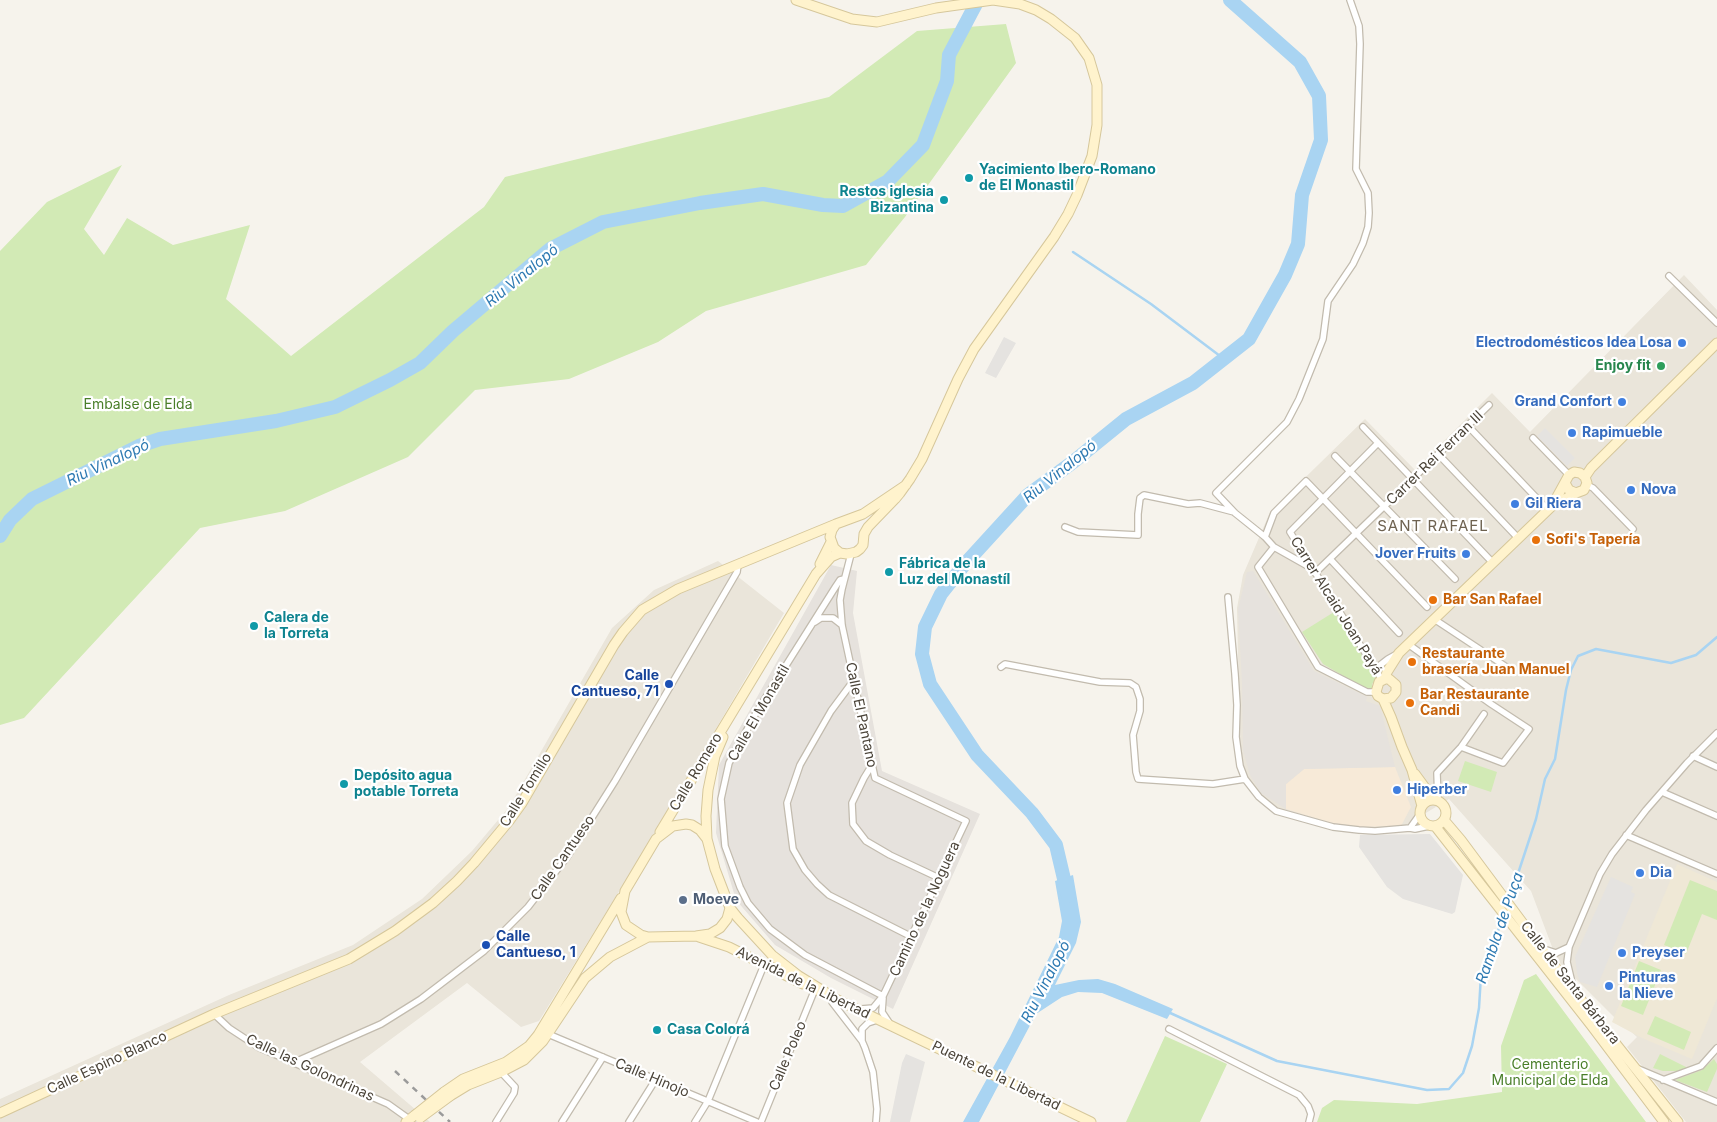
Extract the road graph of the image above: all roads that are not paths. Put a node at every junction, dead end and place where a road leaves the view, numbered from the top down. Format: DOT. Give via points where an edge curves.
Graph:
graph roads {
  1 [pos="796,0"];
  2 [pos="993,0"];
  3 [pos="1350,0"];
  4 [pos="1669,276"];
  5 [pos="1716,322"];
  6 [pos="1717,343"];
  7 [pos="1489,405"];
  8 [pos="1468,426"];
  9 [pos="1363,427"];
  10 [pos="1533,438"];
  11 [pos="1378,443"];
  12 [pos="1438,454"];
  13 [pos="1335,456"];
  14 [pos="1350,471"];
  15 [pos="1584,478"];
  16 [pos="1413,479"];
  17 [pos="1567,479"];
  18 [pos="906,484"];
  19 [pos="1576,493"];
  20 [pos="1323,499"];
  21 [pos="1384,506"];
  22 [pos="1550,508"];
  23 [pos="1235,513"];
  24 [pos="849,520"];
  25 [pos="836,524"];
  26 [pos="1065,527"];
  27 [pos="1633,529"];
  28 [pos="1356,533"];
  29 [pos="864,534"];
  30 [pos="1265,536"];
  31 [pos="806,538"];
  32 [pos="1519,538"];
  33 [pos="831,541"];
  34 [pos="1274,546"];
  35 [pos="840,552"];
  36 [pos="851,554"];
  37 [pos="1330,559"];
  38 [pos="1493,563"];
  39 [pos="738,565"];
  40 [pos="1314,571"];
  41 [pos="816,574"];
  42 [pos="844,579"];
  43 [pos="1455,579"];
  44 [pos="1228,597"];
  45 [pos="1427,607"];
  46 [pos="1434,619"];
  47 [pos="812,623"];
  48 [pos="842,625"];
  49 [pos="1399,633"];
  50 [pos="1408,644"];
  51 [pos="1397,657"];
  52 [pos="1001,667"];
  53 [pos="1508,668"];
  54 [pos="1374,669"];
  55 [pos="854,680"];
  56 [pos="1386,680"];
  57 [pos="1376,692"];
  58 [pos="1387,699"];
  59 [pos="737,706"];
  60 [pos="1484,714"];
  61 [pos="1717,734"];
  62 [pos="1461,747"];
  63 [pos="1694,756"];
  64 [pos="872,765"];
  65 [pos="1717,767"];
  66 [pos="1412,770"];
  67 [pos="1245,779"];
  68 [pos="1662,792"];
  69 [pos="1436,801"];
  70 [pos="1421,810"];
  71 [pos="1717,816"];
  72 [pos="1444,820"];
  73 [pos="966,821"];
  74 [pos="1432,826"];
  75 [pos="1410,828"];
  76 [pos="1626,836"];
  77 [pos="656,839"];
  78 [pos="707,839"];
  79 [pos="1717,874"];
  80 [pos="940,878"];
  81 [pos="625,891"];
  82 [pos="730,908"];
  83 [pos="696,936"];
  84 [pos="648,937"];
  85 [pos="912,937"];
  86 [pos="1569,947"];
  87 [pos="1544,949"];
  88 [pos="764,965"];
  89 [pos="815,989"];
  90 [pos="1574,990"];
  91 [pos="568,994"];
  92 [pos="828,994"];
  93 [pos="883,996"];
  94 [pos="857,1009"];
  95 [pos="214,1014"];
  96 [pos="879,1019"];
  97 [pos="891,1024"];
  98 [pos="1169,1030"];
  99 [pos="548,1034"];
  100 [pos="908,1034"];
  101 [pos="862,1041"];
  102 [pos="1717,1048"];
  103 [pos="603,1058"];
  104 [pos="295,1062"];
  105 [pos="1636,1068"];
  106 [pos="501,1072"];
  107 [pos="656,1079"];
  108 [pos="1663,1080"];
  109 [pos="447,1094"];
  110 [pos="708,1101"];
  111 [pos="1717,1102"];
  112 [pos="0,1113"];
  113 [pos="413,1119"];
  114 [pos="1087,1120"];
  115 [pos="496,1122"];
  116 [pos="562,1122"];
  117 [pos="629,1122"];
  118 [pos="695,1122"];
  119 [pos="757,1122"];
  120 [pos="761,1122"];
  121 [pos="876,1122"];
  122 [pos="1309,1122"];
  123 [pos="1664,1122"];
  124 [pos="1678,1122"];
  1 -- 2 [label="main road" via="852,20 869,21 890,20 936,8"];
  2 -- 18 [label="main road" via="1036,10 1065,29 1081,46 1097,86 1095,142 1086,174 1068,214 974,349 922,459"];
  3 -- 23 [label="street" via="1359,26 1360,44 1356,169 1368,193 1368,227 1352,264 1328,301 1323,339 1286,422 1216,493"];
  4 -- 5 [label="street"];
  6 -- 15 [label="main road"];
  7 -- 8 [label="street, Carrer Rei Ferran III"];
  8 -- 12 [label="street, Carrer Rei Ferran III"];
  8 -- 22 [label="street"];
  9 -- 11 [label="street"];
  10 -- 17 [label="street"];
  11 -- 14 [label="street"];
  11 -- 16 [label="street"];
  12 -- 16 [label="street, Carrer Rei Ferran III"];
  12 -- 32 [label="street"];
  13 -- 14 [label="street"];
  14 -- 20 [label="street"];
  14 -- 21 [label="street"];
  15 -- 17 [label="main road" via="1574,472"];
  15 -- 19 [label="main road" via="1582,492"];
  15 -- 27 [label="street"];
  16 -- 21 [label="street, Carrer Rei Ferran III"];
  16 -- 38 [label="street"];
  17 -- 19 [label="main road" via="1569,490"];
  17 -- 22 [label="main road"];
  18 -- 24 [label="main road"];
  18 -- 29 [label="main road"];
  19 -- 22 [label="main road"];
  20 -- 28 [label="street"];
  20 -- 30 [label="street" via="1306,481 1274,513"];
  20 -- 40 [label="street, Carrer Alcaid Joan Payá" via="1290,532"];
  21 -- 28 [label="street, Carrer Rei Ferran III"];
  21 -- 43 [label="street"];
  22 -- 32 [label="main road"];
  23 -- 26 [label="street" via="1144,495 1140,498 1138,535 1078,532"];
  23 -- 30 [label="street"];
  24 -- 25 [label="main road"];
  24 -- 29 [label="main road" via="861,526"];
  25 -- 31 [label="main road, Calle Tomillo"];
  25 -- 33 [label="main road"];
  28 -- 37 [label="street, Carrer Rei Ferran III"];
  28 -- 45 [label="street"];
  29 -- 36 [label="main road" via="863,545"];
  30 -- 34 [label="street"];
  31 -- 33 [label="main road, Calle Tomillo"];
  31 -- 39 [label="main road, Calle Tomillo"];
  32 -- 38 [label="main road"];
  33 -- 35 [label="main road"];
  33 -- 41 [label="main road, Calle Romero"];
  34 -- 40 [label="street"];
  34 -- 57 [label="street" via="1258,567 1318,667 1367,692"];
  35 -- 36 [label="main road"];
  35 -- 41 [label="main road, Calle Romero"];
  36 -- 42 [label="street, Calle El Pantano"];
  37 -- 40 [label="street, Carrer Rei Ferran III"];
  37 -- 49 [label="street"];
  38 -- 46 [label="main road"];
  39 -- 95 [label="main road, Calle Tomillo" via="667,594 632,620 614,645 522,803 474,863 433,903 349,959"];
  39 -- 104 [label="street, Calle Cantueso" via="737,572 615,780 567,857 528,907 484,952 421,1000 381,1024"];
  40 -- 54 [label="street, Carrer Alcaid Joan Payá"];
  41 -- 59 [label="main road, Calle Romero"];
  42 -- 47 [label="street, Calle El Monastil" via="840,580"];
  42 -- 48 [label="street, Calle El Pantano" via="840,600"];
  44 -- 67 [label="street" via="1236,674 1236,737"];
  46 -- 50 [label="main road"];
  46 -- 53 [label="street"];
  47 -- 48 [label="street" via="821,618 833,618"];
  47 -- 93 [label="street, Calle El Monastil" via="756,712 730,763 721,799 725,846 748,903 770,929 805,955"];
  48 -- 55 [label="street, Calle El Pantano"];
  50 -- 51 [label="main road"];
  50 -- 62 [label="street" via="1529,729 1503,764"];
  51 -- 54 [label="street" via="1394,655"];
  51 -- 56 [label="main road"];
  52 -- 67 [label="street" via="1005,664 1100,682 1130,683 1136,687 1140,699 1134,735 1138,779 1213,784"];
  54 -- 56 [label="street, Carrer Alcaid Joan Payá"];
  55 -- 64 [label="street, Calle El Pantano"];
  55 -- 85 [label="street" via="831,711 800,765 787,803 794,849 806,870 829,895"];
  56 -- 57 [label="main road" via="1377,685"];
  56 -- 58 [label="main road" via="1396,690"];
  57 -- 58 [label="main road"];
  58 -- 66 [label="main road"];
  59 -- 77 [label="main road, Calle Romero"];
  59 -- 78 [label="main road, Calle Romero" via="712,768 707,797"];
  60 -- 62 [label="street"];
  61 -- 63 [label="street"];
  62 -- 69 [label="street" via="1437,773"];
  63 -- 65 [label="street"];
  63 -- 68 [label="street"];
  64 -- 73 [label="street, Calle El Pantano" via="875,778"];
  64 -- 80 [label="street" via="852,803 853,824 866,841"];
  66 -- 69 [label="main road"];
  66 -- 70 [label="main road"];
  67 -- 75 [label="street" via="1276,811 1332,827 1359,830"];
  68 -- 71 [label="street"];
  68 -- 76 [label="street"];
  69 -- 70 [label="main road" via="1426,802"];
  69 -- 72 [label="main road" via="1446,809"];
  70 -- 74 [label="main road" via="1422,820"];
  70 -- 75 [label="street"];
  72 -- 74 [label="main road"];
  72 -- 87 [label="main road, Calle de Santa Bárbara"];
  73 -- 80 [label="street, Camino de la Noguera"];
  74 -- 75 [label="street"];
  74 -- 123 [label="main road, Calle de Santa Bárbara"];
  76 -- 79 [label="street"];
  76 -- 86 [label="street" via="1600,874"];
  77 -- 78 [label="main road" via="673,826 686,824 696,828"];
  77 -- 81 [label="main road"];
  78 -- 82 [label="main road"];
  80 -- 85 [label="street, Camino de la Noguera"];
  81 -- 84 [label="main road" via="621,912 624,921 635,932"];
  81 -- 91 [label="main road"];
  82 -- 83 [label="main road" via="720,928 710,934"];
  82 -- 92 [label="main road" via="772,955"];
  83 -- 84 [label="main road"];
  83 -- 88 [label="main road, Avenida de la Libertad" via="729,947"];
  84 -- 91 [label="main road" via="606,960"];
  85 -- 93 [label="street, Camino de la Noguera"];
  86 -- 87 [label="street" via="1556,953"];
  86 -- 90 [label="street" via="1568,962"];
  87 -- 90 [label="main road, Calle de Santa Bárbara"];
  88 -- 89 [label="main road, Avenida de la Libertad"];
  88 -- 110 [label="street"];
  89 -- 92 [label="main road, Avenida de la Libertad"];
  89 -- 120 [label="street, Calle Poleo"];
  90 -- 105 [label="main road, Calle de Santa Bárbara"];
  91 -- 99 [label="main road"];
  91 -- 109 [label="main road" via="529,1046 506,1062 463,1079"];
  92 -- 94 [label="main road, Avenida de la Libertad"];
  92 -- 101 [label="street"];
  93 -- 94 [label="street" via="873,1008"];
  93 -- 97 [label="street" via="882,1012"];
  94 -- 96 [label="main road, Avenida de la Libertad"];
  95 -- 104 [label="street, Calle las Golondrinas" via="258,1047"];
  95 -- 112 [label="main road, Calle Espino Blanco"];
  96 -- 97 [label="main road, Avenida de la Libertad"];
  96 -- 101 [label="street" via="862,1029"];
  97 -- 100 [label="main road, Avenida de la Libertad"];
  98 -- 122 [label="street" via="1299,1095 1311,1114"];
  99 -- 103 [label="street, Calle Hinojo"];
  99 -- 106 [label="main road" via="524,1060"];
  100 -- 114 [label="main road, Puente de la Libertad"];
  101 -- 121 [label="street" via="873,1072"];
  102 -- 108 [label="street" via="1700,1066"];
  103 -- 107 [label="street, Calle Hinojo"];
  103 -- 116 [label="street"];
  104 -- 113 [label="street, Calle las Golondrinas" via="388,1104"];
  105 -- 108 [label="street"];
  105 -- 124 [label="main road, Calle de Santa Bárbara"];
  106 -- 109 [label="main road"];
  106 -- 115 [label="street" via="514,1087 514,1093"];
  107 -- 110 [label="street, Calle Hinojo"];
  107 -- 117 [label="street"];
  108 -- 111 [label="street"];
  109 -- 113 [label="main road, bridge"];
  110 -- 118 [label="street"];
  110 -- 119 [label="street, Calle Hinojo"];
}
